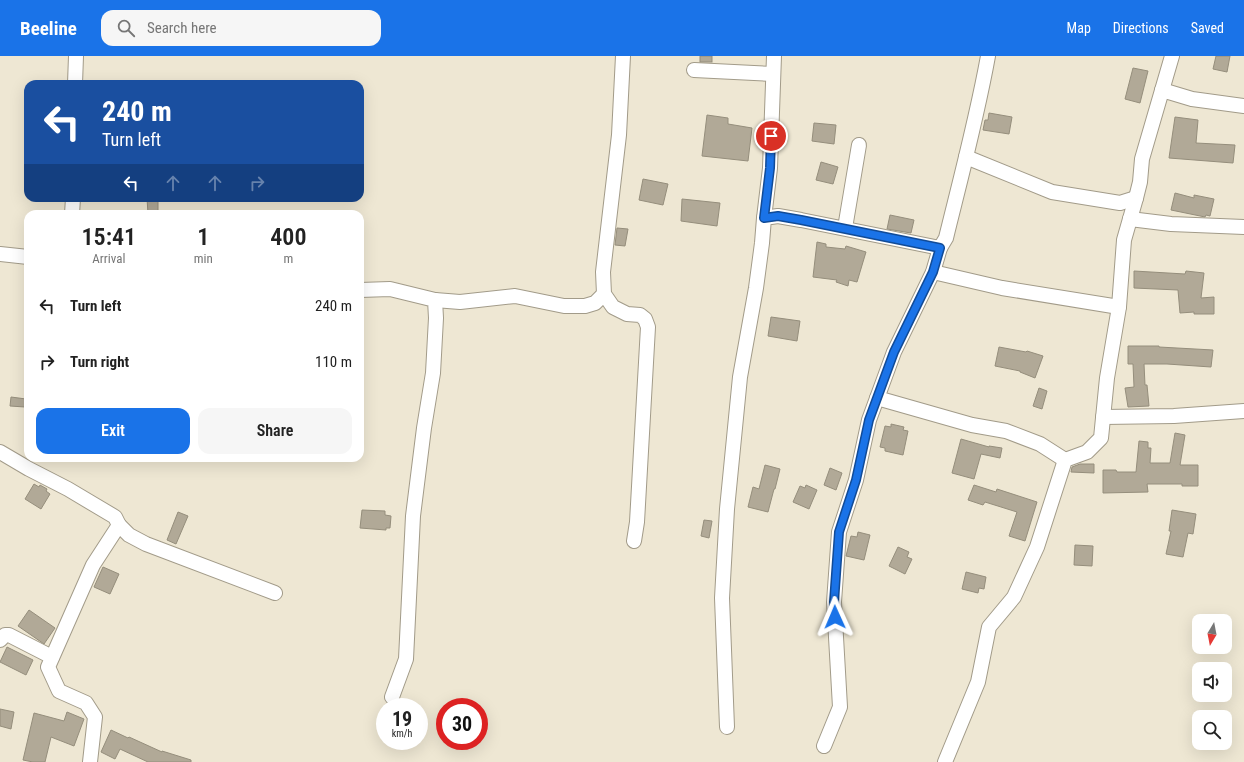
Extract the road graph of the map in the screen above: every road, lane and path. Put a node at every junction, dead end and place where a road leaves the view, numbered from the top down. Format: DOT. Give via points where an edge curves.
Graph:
graph roads {
  1 [pos="76,56"];
  2 [pos="623,56"];
  3 [pos="774,56"];
  4 [pos="988,56"];
  5 [pos="1172,56"];
  6 [pos="694,70"];
  7 [pos="773,74"];
  8 [pos="75,80"];
  9 [pos="1162,90"];
  10 [pos="1244,106"];
  11 [pos="859,146"];
  12 [pos="966,157"];
  13 [pos="1136,198"];
  14 [pos="764,218"];
  15 [pos="1130,219"];
  16 [pos="1244,227"];
  17 [pos="845,228"];
  18 [pos="940,248"];
  19 [pos="0,254"];
  20 [pos="24,257"];
  21 [pos="933,272"];
  22 [pos="364,290"];
  23 [pos="604,294"];
  24 [pos="435,300"];
  25 [pos="1119,307"];
  26 [pos="877,398"];
  27 [pos="1244,411"];
  28 [pos="1103,417"];
  29 [pos="0,452"];
  30 [pos="1065,460"];
  31 [pos="118,526"];
  32 [pos="634,541"];
  33 [pos="275,593"];
  34 [pos="0,640"];
  35 [pos="52,657"];
  36 [pos="392,697"];
  37 [pos="727,727"];
  38 [pos="824,746"];
  39 [pos="90,762"];
  40 [pos="945,762"];
  1 -- 8 [label="street"];
  2 -- 23 [label="street" via="619,134 603,272"];
  3 -- 7 [label="street"];
  4 -- 12 [label="street"];
  5 -- 9 [label="street"];
  6 -- 7 [label="street"];
  7 -- 14 [label="street" via="770,168"];
  9 -- 10 [label="street" via="1192,99"];
  9 -- 13 [label="street" via="1142,159"];
  11 -- 17 [label="street"];
  12 -- 13 [label="street" via="1052,192 1120,203"];
  12 -- 18 [label="street" via="946,238"];
  13 -- 15 [label="street"];
  14 -- 17 [label="street" via="778,216"];
  14 -- 37 [label="street" via="756,288 740,377 727,509 722,598"];
  15 -- 16 [label="street" via="1171,224"];
  15 -- 25 [label="street" via="1124,240"];
  17 -- 18 [label="street"];
  18 -- 21 [label="street"];
  19 -- 20 [label="street"];
  21 -- 25 [label="street" via="1002,288"];
  21 -- 26 [label="street" via="894,352"];
  22 -- 24 [label="street" via="390,289"];
  23 -- 24 [label="street" via="595,303 585,306 564,306 515,296 460,302"];
  23 -- 32 [label="street" via="613,307 627,314 640,315 648,327"];
  24 -- 36 [label="street" via="433,373 413,516 406,659"];
  25 -- 28 [label="street"];
  26 -- 30 [label="street" via="972,425 1006,431 1040,444"];
  26 -- 38 [label="street" via="869,420 856,480 839,532 834,602 840,707"];
  27 -- 28 [label="street" via="1174,416"];
  28 -- 30 [label="street" via="1101,438 1087,452"];
  29 -- 31 [label="street" via="115,517"];
  30 -- 40 [label="street" via="1034,554 1014,597 989,627 978,682"];
  31 -- 33 [label="street" via="146,544"];
  31 -- 35 [label="street" via="93,565"];
  34 -- 35 [label="street" via="9,635"];
  35 -- 39 [label="street" via="48,667 59,691 86,703 95,717"];
}
